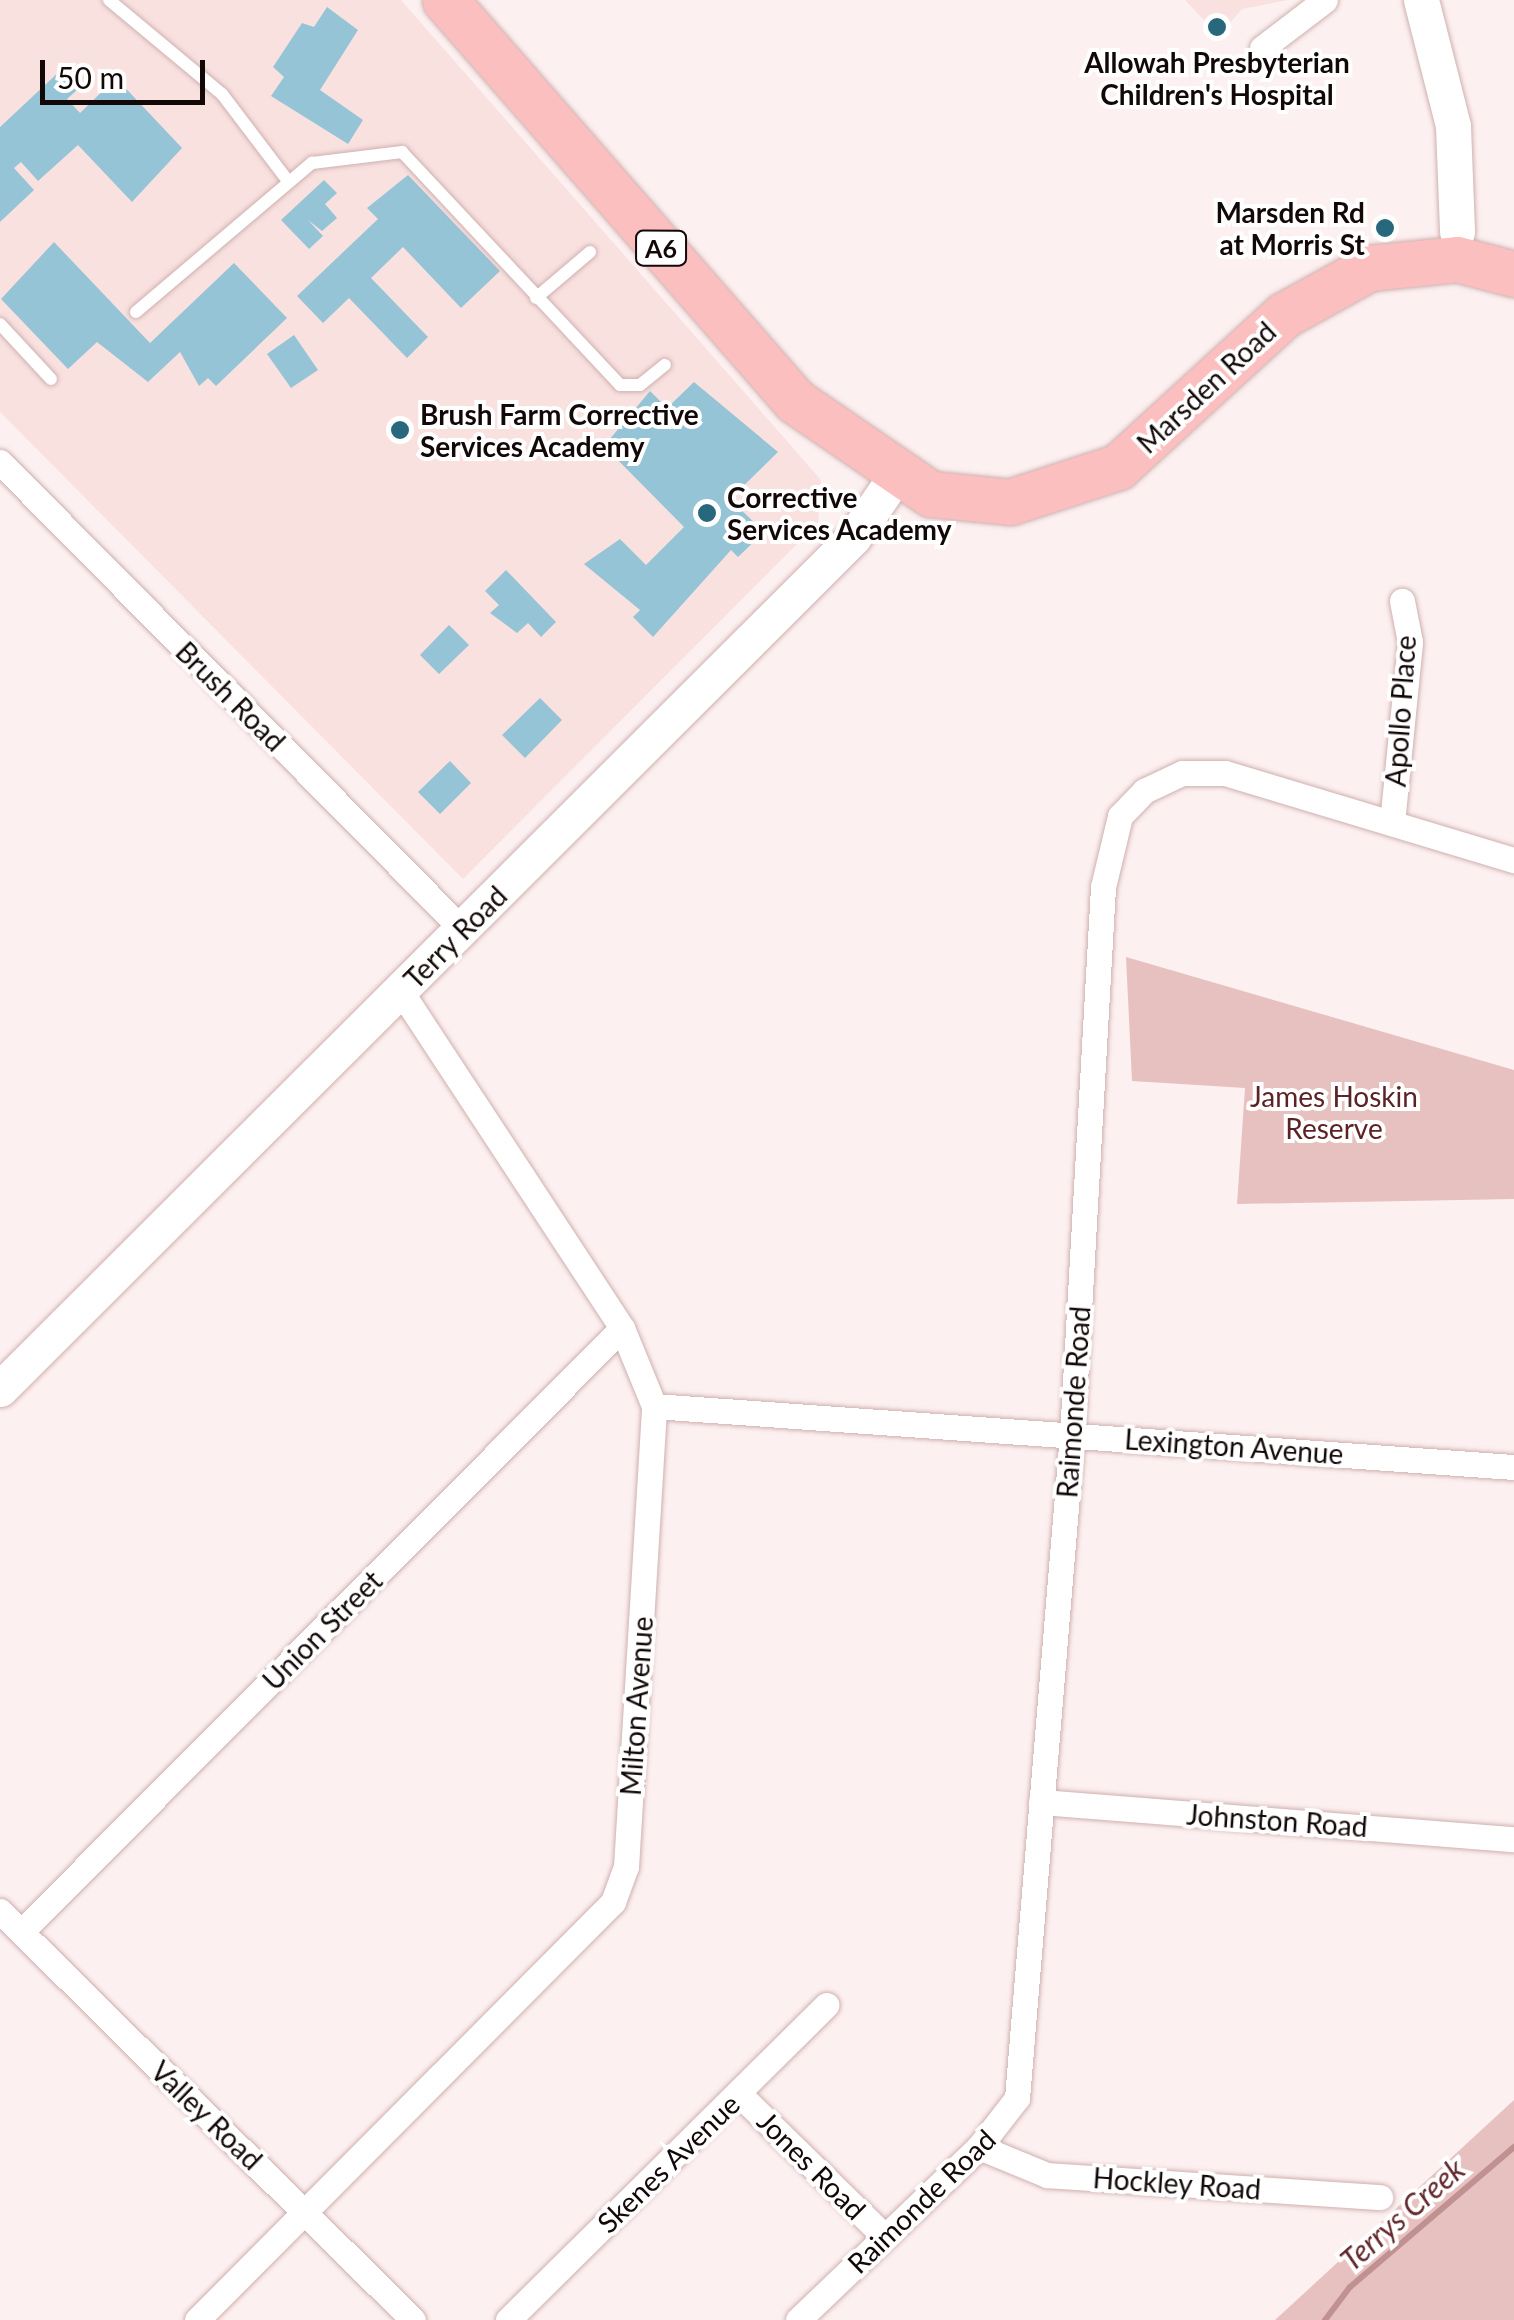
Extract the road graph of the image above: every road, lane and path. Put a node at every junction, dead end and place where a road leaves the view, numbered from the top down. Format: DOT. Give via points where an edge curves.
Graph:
graph roads {
  1 [pos="109,0"];
  2 [pos="445,0"];
  3 [pos="1324,0"];
  4 [pos="1422,0"];
  5 [pos="1262,48"];
  6 [pos="288,181"];
  7 [pos="1456,232"];
  8 [pos="1514,246"];
  9 [pos="590,252"];
  10 [pos="1514,274"];
  11 [pos="536,298"];
  12 [pos="136,312"];
  13 [pos="0,324"];
  14 [pos="665,366"];
  15 [pos="52,379"];
  16 [pos="0,462"];
  17 [pos="897,474"];
  18 [pos="1402,600"];
  19 [pos="1392,822"];
  20 [pos="1514,860"];
  21 [pos="463,930"];
  22 [pos="401,991"];
  23 [pos="622,1328"];
  24 [pos="0,1389"];
  25 [pos="654,1406"];
  26 [pos="1072,1435"];
  27 [pos="1514,1467"];
  28 [pos="1041,1802"];
  29 [pos="1514,1839"];
  30 [pos="0,1911"];
  31 [pos="21,1932"];
  32 [pos="826,2006"];
  33 [pos="739,2094"];
  34 [pos="979,2147"];
  35 [pos="1380,2197"];
  36 [pos="304,2211"];
  37 [pos="884,2237"];
  38 [pos="197,2320"];
  39 [pos="413,2320"];
  40 [pos="508,2320"];
  41 [pos="798,2320"];
  1 -- 6 [label="lane" via="222,94"];
  2 -- 17 [label="highway, Marsden Road / A6" via="795,401"];
  3 -- 5 [label="street"];
  4 -- 7 [label="street" via="1452,126"];
  6 -- 11 [label="lane" via="312,164 402,152"];
  6 -- 12 [label="lane"];
  7 -- 8 [label="highway, Marsden Road"];
  7 -- 17 [label="highway, Marsden Road" via="1384,239 1313,266 1243,317 1155,408 1092,450 1021,472"];
  9 -- 11 [label="lane"];
  10 -- 17 [label="highway, Marsden Road / A6" via="1430,259 1346,277 1253,340 1135,455 1052,493 956,499"];
  11 -- 14 [label="lane" via="620,385 640,384"];
  13 -- 15 [label="lane"];
  16 -- 21 [label="street, Brush Road"];
  17 -- 21 [label="street, Terry Road" via="853,538"];
  18 -- 19 [label="street, Apollo Place" via="1410,642"];
  19 -- 20 [label="street, Raimonde Road"];
  19 -- 26 [label="street, Raimonde Road" via="1225,773 1182,772 1144,790 1120,816 1104,888"];
  21 -- 22 [label="street, Terry Road"];
  22 -- 23 [label="street, Milton Avenue"];
  22 -- 24 [label="street, Terry Road"];
  23 -- 25 [label="street, Milton Avenue"];
  23 -- 31 [label="street, Union Street"];
  25 -- 26 [label="street, Lexington Avenue"];
  25 -- 36 [label="street, Milton Avenue" via="626,1867 613,1902"];
  26 -- 27 [label="street, Lexington Avenue"];
  26 -- 28 [label="street, Raimonde Road"];
  28 -- 29 [label="street, Johnston Road"];
  28 -- 34 [label="street, Raimonde Road" via="1016,2098"];
  30 -- 31 [label="street, Valley Road"];
  31 -- 36 [label="street, Valley Road"];
  32 -- 33 [label="street, Skenes Avenue"];
  33 -- 37 [label="street, Jones Road"];
  33 -- 40 [label="street, Skenes Avenue"];
  34 -- 35 [label="street, Hockley Road" via="1047,2175"];
  34 -- 37 [label="street, Raimonde Road"];
  36 -- 38 [label="street, Milton Avenue"];
  36 -- 39 [label="street, Valley Road"];
  37 -- 41 [label="street, Raimonde Road"];
}
